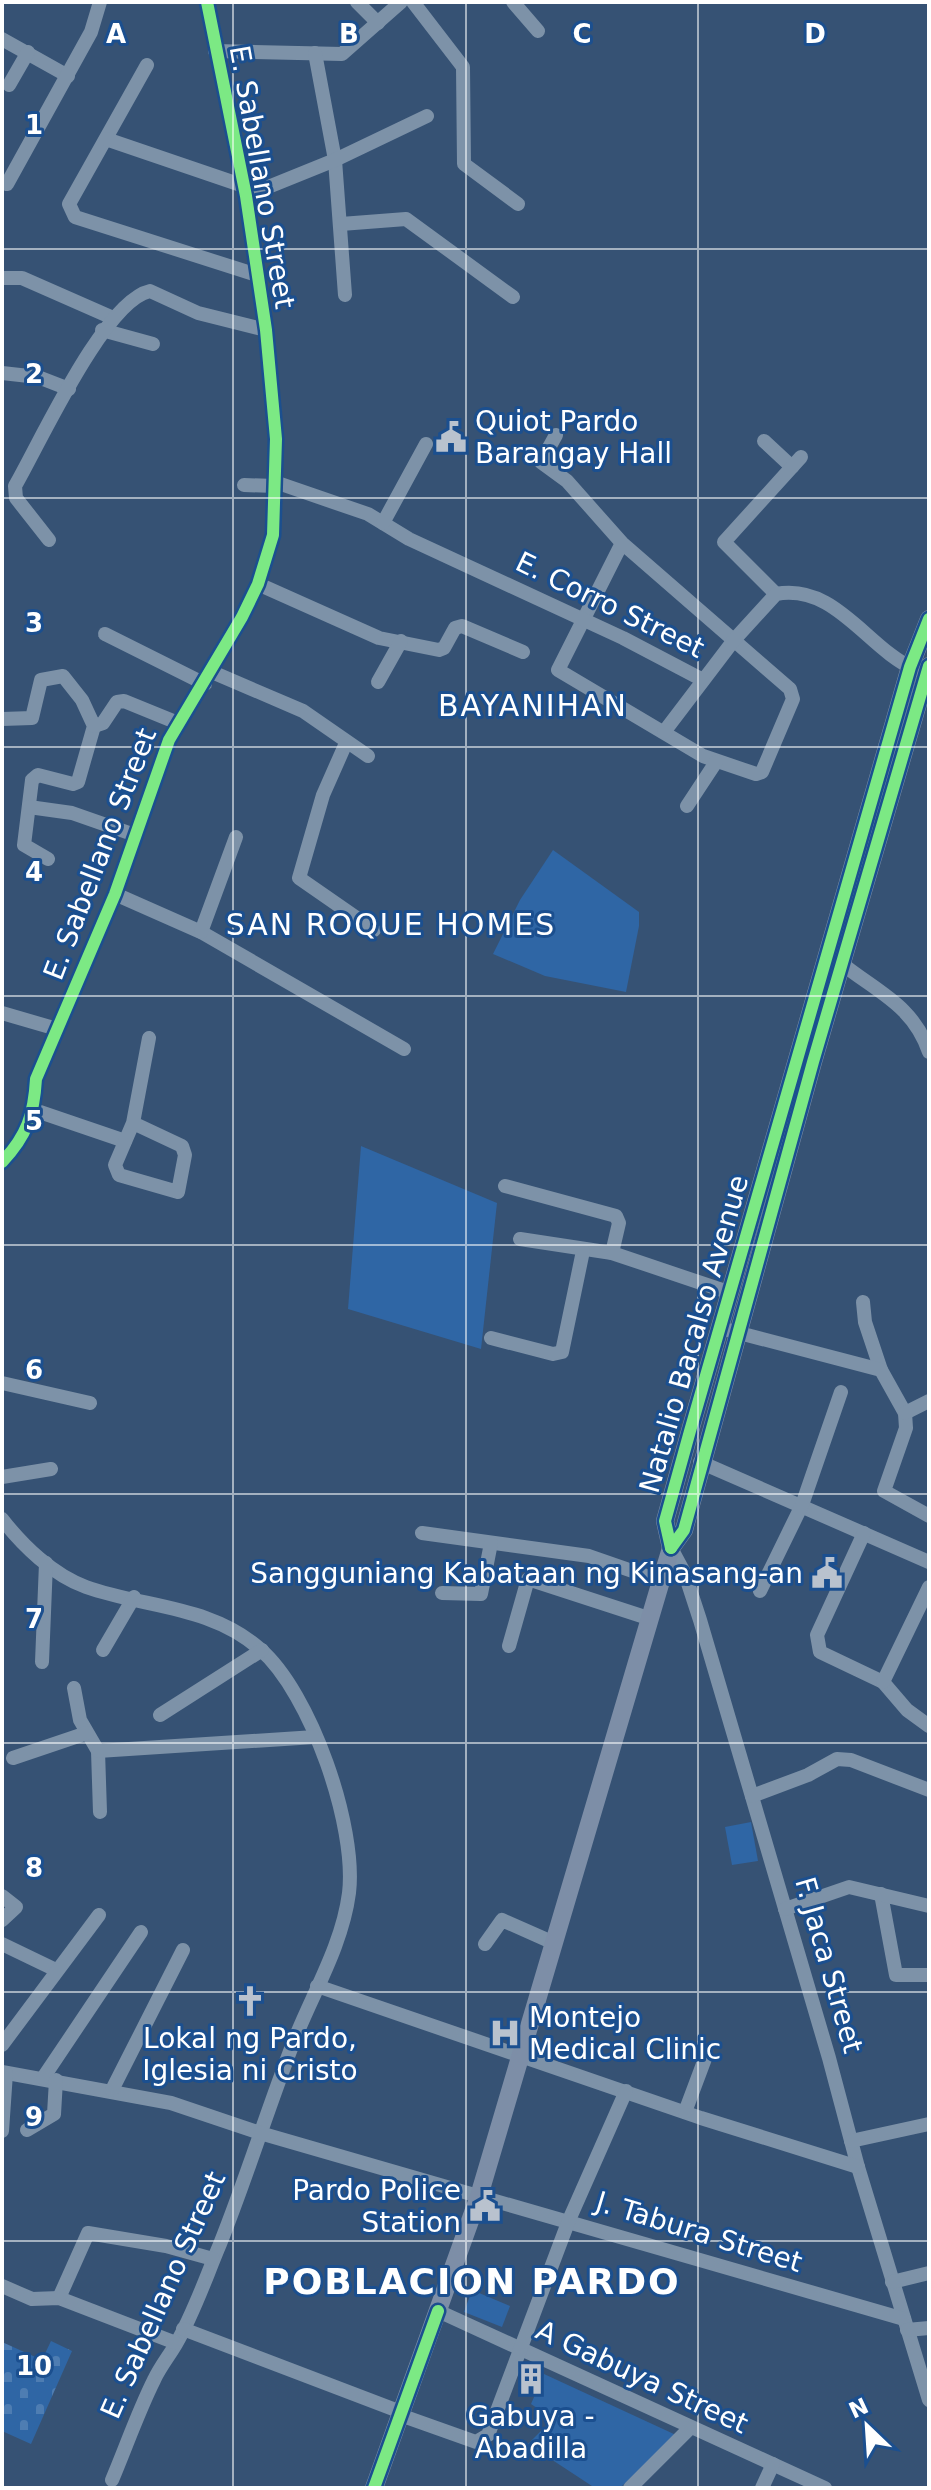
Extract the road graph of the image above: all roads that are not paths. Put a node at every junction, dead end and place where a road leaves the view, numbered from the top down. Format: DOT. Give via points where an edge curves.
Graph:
graph roads {
  1 [pos="100,2"];
  2 [pos="207,2"];
  3 [pos="357,2"];
  4 [pos="401,2"];
  5 [pos="413,2"];
  6 [pos="513,2"];
  7 [pos="378,23"];
  8 [pos="538,31"];
  9 [pos="2,39"];
  10 [pos="215,51"];
  11 [pos="28,52"];
  12 [pos="315,53"];
  13 [pos="147,65"];
  14 [pos="68,76"];
  15 [pos="9,85"];
  16 [pos="427,116"];
  17 [pos="106,139"];
  18 [pos="335,160"];
  19 [pos="7,184"];
  20 [pos="245,191"];
  21 [pos="518,204"];
  22 [pos="341,224"];
  23 [pos="257,275"];
  24 [pos="2,278"];
  25 [pos="345,295"];
  26 [pos="513,297"];
  27 [pos="113,318"];
  28 [pos="102,330"];
  29 [pos="266,330"];
  30 [pos="153,344"];
  31 [pos="2,373"];
  32 [pos="69,389"];
  33 [pos="556,435"];
  34 [pos="764,441"];
  35 [pos="426,444"];
  36 [pos="275,484"];
  37 [pos="244,485"];
  38 [pos="383,523"];
  39 [pos="49,540"];
  40 [pos="622,543"];
  41 [pos="258,584"];
  42 [pos="776,594"];
  43 [pos="929,619"];
  44 [pos="583,621"];
  45 [pos="105,634"];
  46 [pos="734,640"];
  47 [pos="401,641"];
  48 [pos="523,652"];
  49 [pos="922,669"];
  50 [pos="208,678"];
  51 [pos="703,680"];
  52 [pos="378,682"];
  53 [pos="2,719"];
  54 [pos="178,723"];
  55 [pos="94,726"];
  56 [pos="664,732"];
  57 [pos="346,743"];
  58 [pos="368,756"];
  59 [pos="716,762"];
  60 [pos="687,806"];
  61 [pos="29,807"];
  62 [pos="135,835"];
  63 [pos="236,837"];
  64 [pos="48,859"];
  65 [pos="115,894"];
  66 [pos="374,930"];
  67 [pos="201,932"];
  68 [pos="841,963"];
  69 [pos="2,1013"];
  70 [pos="57,1029"];
  71 [pos="149,1038"];
  72 [pos="404,1049"];
  73 [pos="929,1052"];
  74 [pos="34,1110"];
  75 [pos="133,1123"];
  76 [pos="125,1141"];
  77 [pos="2,1162"];
  78 [pos="505,1186"];
  79 [pos="520,1239"];
  80 [pos="583,1251"];
  81 [pos="612,1253"];
  82 [pos="731,1293"];
  83 [pos="863,1302"];
  84 [pos="729,1331"];
  85 [pos="491,1338"];
  86 [pos="881,1370"];
  87 [pos="2,1383"];
  88 [pos="841,1392"];
  89 [pos="929,1401"];
  90 [pos="90,1403"];
  91 [pos="905,1413"];
  92 [pos="700,1462"];
  93 [pos="51,1469"];
  94 [pos="2,1477"];
  95 [pos="802,1505"];
  96 [pos="929,1516"];
  97 [pos="4,1524"];
  98 [pos="422,1533"];
  99 [pos="864,1533"];
  100 [pos="491,1543"];
  101 [pos="671,1548"];
  102 [pos="929,1562"];
  103 [pos="46,1563"];
  104 [pos="661,1581"];
  105 [pos="929,1587"];
  106 [pos="760,1591"];
  107 [pos="442,1593"];
  108 [pos="134,1597"];
  109 [pos="651,1619"];
  110 [pos="509,1646"];
  111 [pos="103,1650"];
  112 [pos="262,1650"];
  113 [pos="42,1662"];
  114 [pos="883,1682"];
  115 [pos="74,1688"];
  116 [pos="160,1715"];
  117 [pos="929,1726"];
  118 [pos="87,1733"];
  119 [pos="315,1737"];
  120 [pos="98,1751"];
  121 [pos="13,1758"];
  122 [pos="929,1790"];
  123 [pos="752,1796"];
  124 [pos="100,1812"];
  125 [pos="881,1894"];
  126 [pos="2,1896"];
  127 [pos="929,1906"];
  128 [pos="785,1909"];
  129 [pos="99,1915"];
  130 [pos="2,1920"];
  131 [pos="141,1932"];
  132 [pos="554,1943"];
  133 [pos="2,1944"];
  134 [pos="485,1944"];
  135 [pos="183,1950"];
  136 [pos="56,1970"];
  137 [pos="929,1975"];
  138 [pos="317,1986"];
  139 [pos="2,2045"];
  140 [pos="523,2056"];
  141 [pos="706,2056"];
  142 [pos="4,2072"];
  143 [pos="50,2079"];
  144 [pos="112,2090"];
  145 [pos="626,2091"];
  146 [pos="685,2112"];
  147 [pos="929,2124"];
  148 [pos="27,2130"];
  149 [pos="2,2131"];
  150 [pos="260,2133"];
  151 [pos="851,2141"];
  152 [pos="858,2167"];
  153 [pos="479,2196"];
  154 [pos="569,2220"];
  155 [pos="213,2259"];
  156 [pos="929,2273"];
  157 [pos="892,2282"];
  158 [pos="2,2286"];
  159 [pos="59,2298"];
  160 [pos="438,2311"];
  161 [pos="905,2325"];
  162 [pos="929,2328"];
  163 [pos="183,2329"];
  164 [pos="176,2343"];
  165 [pos="522,2350"];
  166 [pos="929,2400"];
  167 [pos="401,2414"];
  168 [pos="690,2428"];
  169 [pos="773,2464"];
  170 [pos="112,2480"];
  171 [pos="374,2488"];
  172 [pos="630,2488"];
  173 [pos="762,2488"];
  174 [pos="825,2488"];
  1 -- 14 [label="street"];
  2 -- 10 [label="street, E. Sabellano Street"];
  3 -- 7 [label="street"];
  4 -- 7 [label="street"];
  5 -- 21 [label="street" via="463,67 464,164"];
  6 -- 8 [label="street"];
  7 -- 12 [label="street" via="342,54"];
  9 -- 11 [label="street"];
  10 -- 12 [label="street"];
  10 -- 20 [label="street, E. Sabellano Street"];
  11 -- 14 [label="street"];
  11 -- 15 [label="street"];
  12 -- 18 [label="street"];
  13 -- 17 [label="street"];
  14 -- 19 [label="street"];
  16 -- 18 [label="street"];
  17 -- 20 [label="street"];
  17 -- 23 [label="street" via="69,204 75,217"];
  18 -- 20 [label="street"];
  18 -- 22 [label="street"];
  20 -- 23 [label="street, E. Sabellano Street"];
  22 -- 25 [label="street"];
  22 -- 26 [label="street" via="406,219"];
  23 -- 29 [label="street, E. Sabellano Street"];
  24 -- 27 [label="street" via="22,278"];
  27 -- 28 [label="street"];
  27 -- 29 [label="street" via="139,293 150,291 198,313"];
  28 -- 30 [label="street"];
  28 -- 32 [label="street"];
  29 -- 36 [label="street, E. Sabellano Street"];
  31 -- 32 [label="street" via="38,377"];
  32 -- 39 [label="street" via="15,486 16,498"];
  33 -- 40 [label="street" via="541,462 567,481"];
  34 -- 42 [label="street" via="797,462 724,542"];
  35 -- 38 [label="street"];
  36 -- 37 [label="street, E. Corro Street"];
  36 -- 38 [label="street, E. Corro Street"];
  36 -- 41 [label="street, E. Sabellano Street" via="273,535"];
  38 -- 44 [label="street, E. Corro Street"];
  40 -- 44 [label="street"];
  40 -- 46 [label="street"];
  41 -- 47 [label="street" via="379,638"];
  41 -- 50 [label="street, E. Sabellano Street"];
  42 -- 46 [label="street, E. Corro Street"];
  42 -- 49 [label="street" via="814,597 836,607 870,641"];
  43 -- 49 [label="main road, Natalio Bacalso Avenue"];
  44 -- 51 [label="street, E. Corro Street"];
  44 -- 56 [label="street" via="558,670"];
  45 -- 50 [label="street"];
  46 -- 51 [label="street, E. Corro Street"];
  46 -- 59 [label="street" via="790,689 793,699 762,772"];
  47 -- 48 [label="street" via="444,648 455,628 462,626"];
  47 -- 52 [label="street"];
  49 -- 68 [label="main road, Natalio Bacalso Avenue"];
  49 -- 82 [label="main road, Natalio Bacalso Avenue"];
  50 -- 54 [label="street, E. Sabellano Street"];
  50 -- 57 [label="street" via="303,711"];
  51 -- 56 [label="street"];
  53 -- 55 [label="street" via="32,718 41,680 58,675 82,700"];
  54 -- 55 [label="street" via="124,701"];
  54 -- 62 [label="street, E. Sabellano Street"];
  55 -- 61 [label="street" via="78,782 35,776"];
  56 -- 59 [label="street"];
  57 -- 58 [label="street"];
  57 -- 66 [label="street" via="323,795 299,878"];
  59 -- 60 [label="street"];
  61 -- 62 [label="street" via="72,813"];
  61 -- 64 [label="street" via="24,845"];
  62 -- 65 [label="street, E. Sabellano Street"];
  63 -- 67 [label="street"];
  65 -- 67 [label="street"];
  65 -- 70 [label="street, E. Sabellano Street"];
  67 -- 72 [label="street"];
  68 -- 73 [label="street" via="911,1015"];
  68 -- 84 [label="main road, Natalio Bacalso Avenue"];
  69 -- 70 [label="street"];
  70 -- 74 [label="street, E. Sabellano Street" via="36,1079"];
  71 -- 75 [label="street"];
  74 -- 76 [label="street"];
  74 -- 77 [label="street, E. Sabellano Street" via="26,1134"];
  75 -- 76 [label="street"];
  75 -- 76 [label="street" via="182,1146 178,1192 119,1175 115,1165"];
  78 -- 81 [label="street" via="616,1216"];
  79 -- 80 [label="street"];
  80 -- 81 [label="street"];
  80 -- 85 [label="street" via="562,1352"];
  81 -- 82 [label="street"];
  82 -- 84 [label="main road, Natalio Bacalso Avenue"];
  83 -- 86 [label="street"];
  84 -- 86 [label="street"];
  84 -- 92 [label="main road, Natalio Bacalso Avenue"];
  84 -- 101 [label="main road, Natalio Bacalso Avenue" via="665,1521"];
  86 -- 91 [label="street"];
  87 -- 90 [label="street"];
  88 -- 95 [label="street"];
  89 -- 91 [label="street"];
  91 -- 96 [label="street" via="906,1428 884,1491"];
  92 -- 95 [label="street"];
  92 -- 101 [label="main road, Natalio Bacalso Avenue" via="684,1530"];
  93 -- 94 [label="street"];
  95 -- 99 [label="street"];
  95 -- 106 [label="street"];
  97 -- 103 [label="street, E. Sabellano Street"];
  98 -- 100 [label="street"];
  99 -- 102 [label="street"];
  99 -- 114 [label="street" via="817,1635 817,1646"];
  100 -- 104 [label="street" via="589,1556"];
  100 -- 107 [label="street" via="481,1594"];
  101 -- 104 [label="main road, Natalio Bacalso Avenue"];
  101 -- 123 [label="street, F. Jaca Street" via="685,1574"];
  103 -- 108 [label="street, E. Sabellano Street" via="86,1587"];
  103 -- 113 [label="street"];
  104 -- 109 [label="main road, Natalio Bacalso Avenue"];
  105 -- 114 [label="street"];
  108 -- 111 [label="street"];
  108 -- 112 [label="street, E. Sabellano Street" via="207,1617"];
  109 -- 110 [label="street" via="528,1579"];
  109 -- 132 [label="main road, Natalio Bacalso Avenue"];
  112 -- 116 [label="street"];
  112 -- 119 [label="street, E. Sabellano Street"];
  114 -- 117 [label="street"];
  115 -- 118 [label="street"];
  118 -- 120 [label="street"];
  118 -- 121 [label="street"];
  119 -- 120 [label="street"];
  119 -- 138 [label="street, E. Sabellano Street" via="340,1796 349,1879 340,1933"];
  120 -- 124 [label="street"];
  122 -- 123 [label="street" via="837,1759"];
  123 -- 128 [label="street, F. Jaca Street"];
  125 -- 127 [label="street"];
  125 -- 128 [label="street" via="849,1887"];
  125 -- 137 [label="street" via="896,1975"];
  126 -- 130 [label="street" via="16,1907"];
  128 -- 151 [label="street, F. Jaca Street"];
  129 -- 136 [label="street"];
  131 -- 143 [label="street"];
  132 -- 134 [label="street" via="502,1920"];
  132 -- 140 [label="main road, Natalio Bacalso Avenue"];
  133 -- 136 [label="street"];
  135 -- 144 [label="street"];
  136 -- 139 [label="street"];
  138 -- 140 [label="street"];
  138 -- 150 [label="street, E. Sabellano Street"];
  140 -- 145 [label="street"];
  140 -- 153 [label="main road, Natalio Bacalso Avenue"];
  141 -- 146 [label="street"];
  142 -- 143 [label="street, J. Tabura Street"];
  142 -- 149 [label="street"];
  143 -- 144 [label="street, J. Tabura Street"];
  143 -- 148 [label="street" via="54,2114"];
  144 -- 150 [label="street, J. Tabura Street"];
  145 -- 146 [label="street"];
  145 -- 154 [label="street"];
  146 -- 152 [label="street"];
  147 -- 151 [label="street"];
  150 -- 153 [label="street, J. Tabura Street"];
  150 -- 155 [label="street, E. Sabellano Street"];
  151 -- 152 [label="street, F. Jaca Street"];
  152 -- 157 [label="street, F. Jaca Street"];
  153 -- 154 [label="street, J. Tabura Street"];
  153 -- 160 [label="main road, Natalio Bacalso Avenue"];
  154 -- 161 [label="street, J. Tabura Street"];
  154 -- 165 [label="street"];
  155 -- 159 [label="street" via="88,2233"];
  155 -- 163 [label="street, E. Sabellano Street"];
  156 -- 157 [label="street"];
  157 -- 161 [label="street, F. Jaca Street"];
  158 -- 159 [label="street" via="32,2299"];
  159 -- 164 [label="street"];
  160 -- 165 [label="street, A Gabuya Street"];
  160 -- 167 [label="main road, Natalio Bacalso Avenue"];
  161 -- 162 [label="street"];
  161 -- 166 [label="street, F. Jaca Street"];
  163 -- 164 [label="street, E. Sabellano Street"];
  163 -- 167 [label="street"];
  164 -- 170 [label="street, E. Sabellano Street" via="153,2381"];
  165 -- 167 [label="street" via="484,2439 476,2442"];
  165 -- 168 [label="street, A Gabuya Street"];
  167 -- 171 [label="main road, Natalio Bacalso Avenue"];
  168 -- 169 [label="street, A Gabuya Street"];
  168 -- 172 [label="street"];
  169 -- 173 [label="street"];
  169 -- 174 [label="street, A Gabuya Street"];
}
